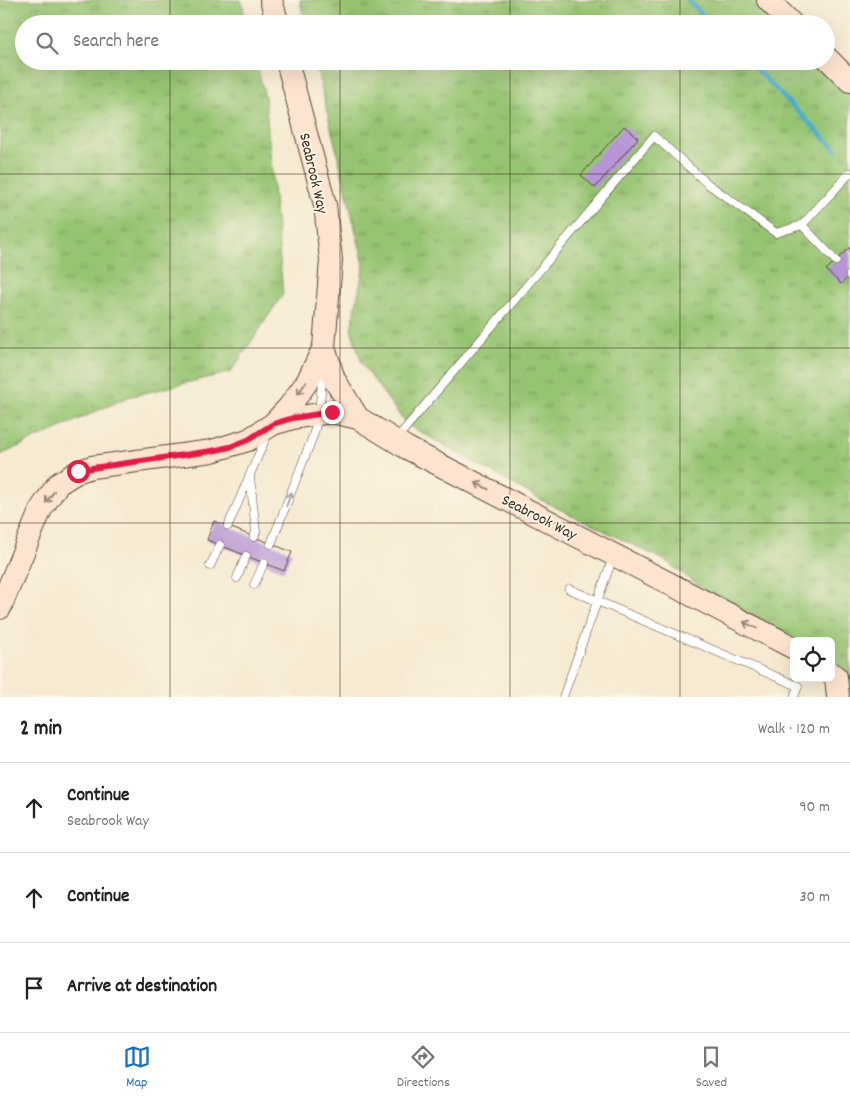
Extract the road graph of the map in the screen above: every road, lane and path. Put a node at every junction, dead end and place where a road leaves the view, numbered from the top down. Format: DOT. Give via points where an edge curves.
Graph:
graph roads {
  1 [pos="271,0"];
  2 [pos="768,0"];
  3 [pos="275,15"];
  4 [pos="783,15"];
  5 [pos="835,66"];
  6 [pos="290,70"];
  7 [pos="850,81"];
  8 [pos="850,173"];
  9 [pos="802,226"];
  10 [pos="836,261"];
  11 [pos="324,347"];
  12 [pos="319,413"];
  13 [pos="358,418"];
  14 [pos="273,424"];
  15 [pos="395,441"];
  16 [pos="250,474"];
  17 [pos="228,526"];
  18 [pos="254,537"];
  19 [pos="271,544"];
  20 [pos="220,545"];
  21 [pos="614,555"];
  22 [pos="246,556"];
  23 [pos="264,563"];
  24 [pos="210,566"];
  25 [pos="236,578"];
  26 [pos="254,585"];
  27 [pos="569,589"];
  28 [pos="598,601"];
  29 [pos="0,608"];
  30 [pos="790,646"];
  31 [pos="835,676"];
  32 [pos="563,697"];
  33 [pos="794,697"];
  34 [pos="838,697"];
  1 -- 3 [label="street"];
  2 -- 4 [label="street"];
  5 -- 7 [label="street"];
  6 -- 11 [label="street, Seabrook Way" via="325,205 331,260"];
  8 -- 9 [label="lane"];
  9 -- 10 [label="lane"];
  9 -- 15 [label="lane" via="776,233 708,184 654,136"];
  11 -- 12 [label="lane"];
  11 -- 13 [label="street, Seabrook Way" via="334,380"];
  11 -- 14 [label="street, Seabrook Way, one-way" via="307,382"];
  12 -- 13 [label="street" via="332,412"];
  12 -- 14 [label="street"];
  19 -- 12 [label="lane, one-way"];
  13 -- 15 [label="street, Seabrook Way"];
  14 -- 16 [label="lane"];
  14 -- 29 [label="street, Seabrook Way, one-way" via="230,447 78,471 58,484 41,509"];
  21 -- 15 [label="street, Seabrook Way, one-way"];
  16 -- 17 [label="lane"];
  16 -- 18 [label="lane"];
  20 -- 24 [label="lane"];
  21 -- 28 [label="lane"];
  30 -- 21 [label="street, Seabrook Way, one-way"];
  22 -- 25 [label="lane"];
  23 -- 26 [label="lane"];
  27 -- 28 [label="lane"];
  28 -- 32 [label="lane"];
  28 -- 33 [label="lane" via="798,686"];
  31 -- 34 [label="street"];
}
